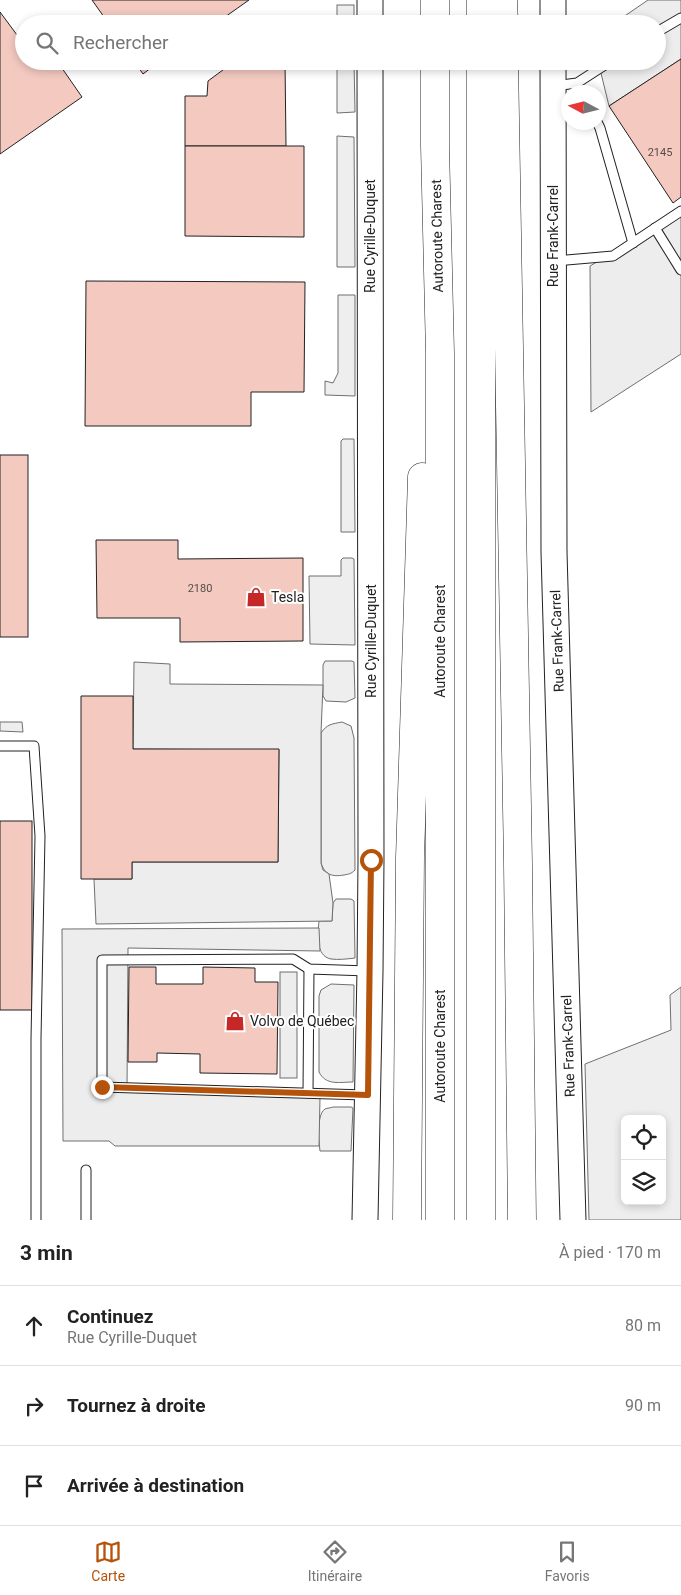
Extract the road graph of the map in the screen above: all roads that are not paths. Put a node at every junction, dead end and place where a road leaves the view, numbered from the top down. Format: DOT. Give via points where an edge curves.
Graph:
graph roads {
  1 [pos="370,0"];
  2 [pos="434,0"];
  3 [pos="480,0"];
  4 [pos="503,0"];
  5 [pos="553,0"];
  6 [pos="370,15"];
  7 [pos="435,15"];
  8 [pos="480,15"];
  9 [pos="504,15"];
  10 [pos="553,15"];
  11 [pos="681,18"];
  12 [pos="666,27"];
  13 [pos="370,70"];
  14 [pos="435,70"];
  15 [pos="480,70"];
  16 [pos="504,70"];
  17 [pos="558,70"];
  18 [pos="594,70"];
  19 [pos="565,85"];
  20 [pos="562,130"];
  21 [pos="601,130"];
  22 [pos="435,146"];
  23 [pos="681,211"];
  24 [pos="655,228"];
  25 [pos="633,243"];
  26 [pos="553,261"];
  27 [pos="681,270"];
  28 [pos="0,746"];
  29 [pos="309,969"];
  30 [pos="370,971"];
  31 [pos="308,1093"];
  32 [pos="368,1095"];
  33 [pos="86,1170"];
  34 [pos="36,1220"];
  35 [pos="86,1220"];
  36 [pos="365,1220"];
  37 [pos="407,1220"];
  38 [pos="440,1220"];
  39 [pos="481,1220"];
  40 [pos="522,1220"];
  41 [pos="573,1220"];
  1 -- 6 [label="street"];
  2 -- 7 [label="highway"];
  3 -- 8 [label="highway"];
  4 -- 9 [label="highway"];
  5 -- 10 [label="street"];
  11 -- 12 [label="lane"];
  13 -- 30 [label="street, Rue Cyrille-Duquet"];
  14 -- 22 [label="highway, Autoroute Charest"];
  15 -- 39 [label="highway"];
  16 -- 40 [label="highway"];
  17 -- 19 [label="street, Rue Frank-Carrel"];
  18 -- 19 [label="lane"];
  20 -- 26 [label="street, Rue Frank-Carrel"];
  21 -- 25 [label="lane"];
  22 -- 37 [label="highway" via="424,356 411,778"];
  22 -- 38 [label="highway, Autoroute Charest" via="440,353"];
  23 -- 24 [label="lane"];
  24 -- 25 [label="lane"];
  24 -- 27 [label="lane"];
  25 -- 26 [label="lane" via="613,256"];
  26 -- 41 [label="street, Rue Frank-Carrel" via="554,552"];
  28 -- 34 [label="lane" via="34,746 40,836"];
  29 -- 30 [label="lane"];
  29 -- 31 [label="lane"];
  29 -- 31 [label="lane" via="293,959 102,960 102,1087"];
  30 -- 32 [label="street, Rue Cyrille-Duquet"];
  31 -- 32 [label="lane"];
  32 -- 36 [label="street, Rue Cyrille-Duquet"];
  33 -- 35 [label="lane"];
}
